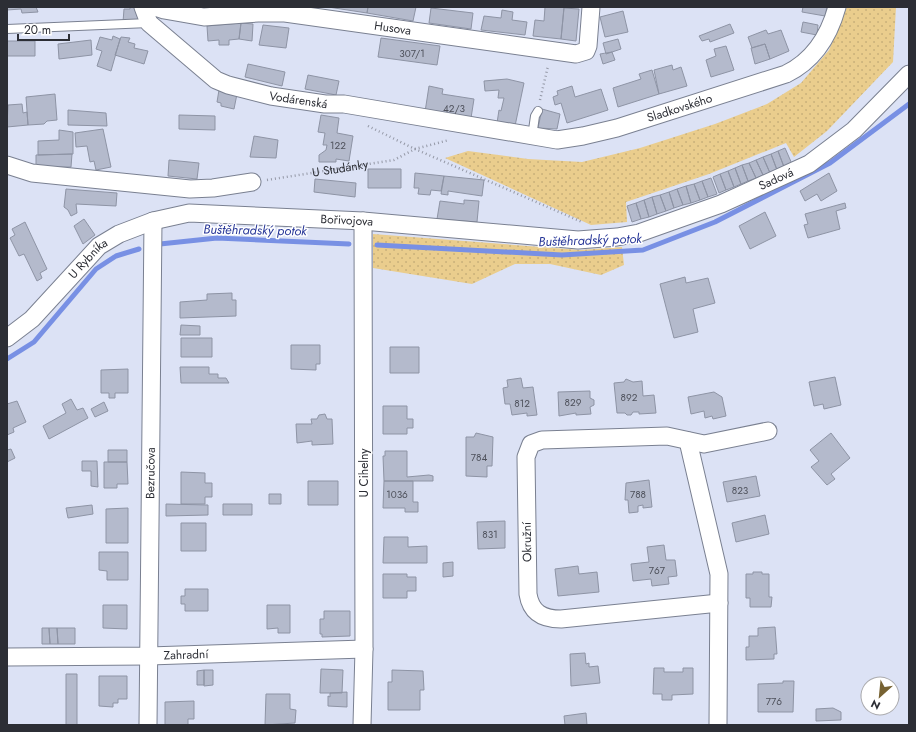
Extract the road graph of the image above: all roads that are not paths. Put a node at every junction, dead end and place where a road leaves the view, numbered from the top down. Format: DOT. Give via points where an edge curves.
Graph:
graph roads {
  1 [pos="144,7"];
  2 [pos="155,7"];
  3 [pos="591,7"];
  4 [pos="837,7"];
  5 [pos="286,10"];
  6 [pos="149,23"];
  7 [pos="7,29"];
  8 [pos="909,74"];
  9 [pos="538,111"];
  10 [pos="485,128"];
  11 [pos="532,137"];
  12 [pos="7,165"];
  13 [pos="252,182"];
  14 [pos="190,189"];
  15 [pos="189,213"];
  16 [pos="153,221"];
  17 [pos="363,221"];
  18 [pos="617,237"];
  19 [pos="7,338"];
  20 [pos="768,431"];
  21 [pos="688,441"];
  22 [pos="719,603"];
  23 [pos="364,648"];
  24 [pos="149,656"];
  25 [pos="7,657"];
  26 [pos="148,725"];
  27 [pos="362,725"];
  28 [pos="718,725"];
  1 -- 6 [label="street"];
  2 -- 5 [label="street, Husova" via="204,17"];
  3 -- 5 [label="street, Husova" via="588,46 586,51 576,54"];
  4 -- 11 [label="street, Sladkovského" via="818,49 797,69 786,74 617,128 557,140"];
  6 -- 7 [label="lane"];
  6 -- 10 [label="street, Vodárenská" via="216,80 228,85 281,98 344,104"];
  8 -- 18 [label="street, Sadová" via="854,130 809,164 721,204 638,233"];
  9 -- 11 [label="lane"];
  10 -- 11 [label="street, Sladkovského"];
  12 -- 14 [label="street" via="32,173"];
  13 -- 14 [label="street"];
  14 -- 15 [label="street"];
  15 -- 16 [label="street, U Rybníka"];
  15 -- 17 [label="street, Bořivojova"];
  16 -- 19 [label="street, U Rybníka" via="119,234 99,246 32,319"];
  16 -- 24 [label="street, Bezručova"];
  17 -- 18 [label="street, Bořivojova" via="578,240"];
  17 -- 23 [label="street, U Cihelny"];
  20 -- 21 [label="street, Okružní" via="704,444"];
  21 -- 22 [label="street" via="719,574"];
  21 -- 22 [label="street, Okružní" via="667,436 550,440 531,444 526,457 529,601 531,607 540,615 561,619"];
  22 -- 28 [label="street"];
  23 -- 24 [label="street, Zahradní"];
  23 -- 27 [label="street, U Cihelny"];
  24 -- 25 [label="street, Zahradní"];
  24 -- 26 [label="street, Bezručova"];
}
